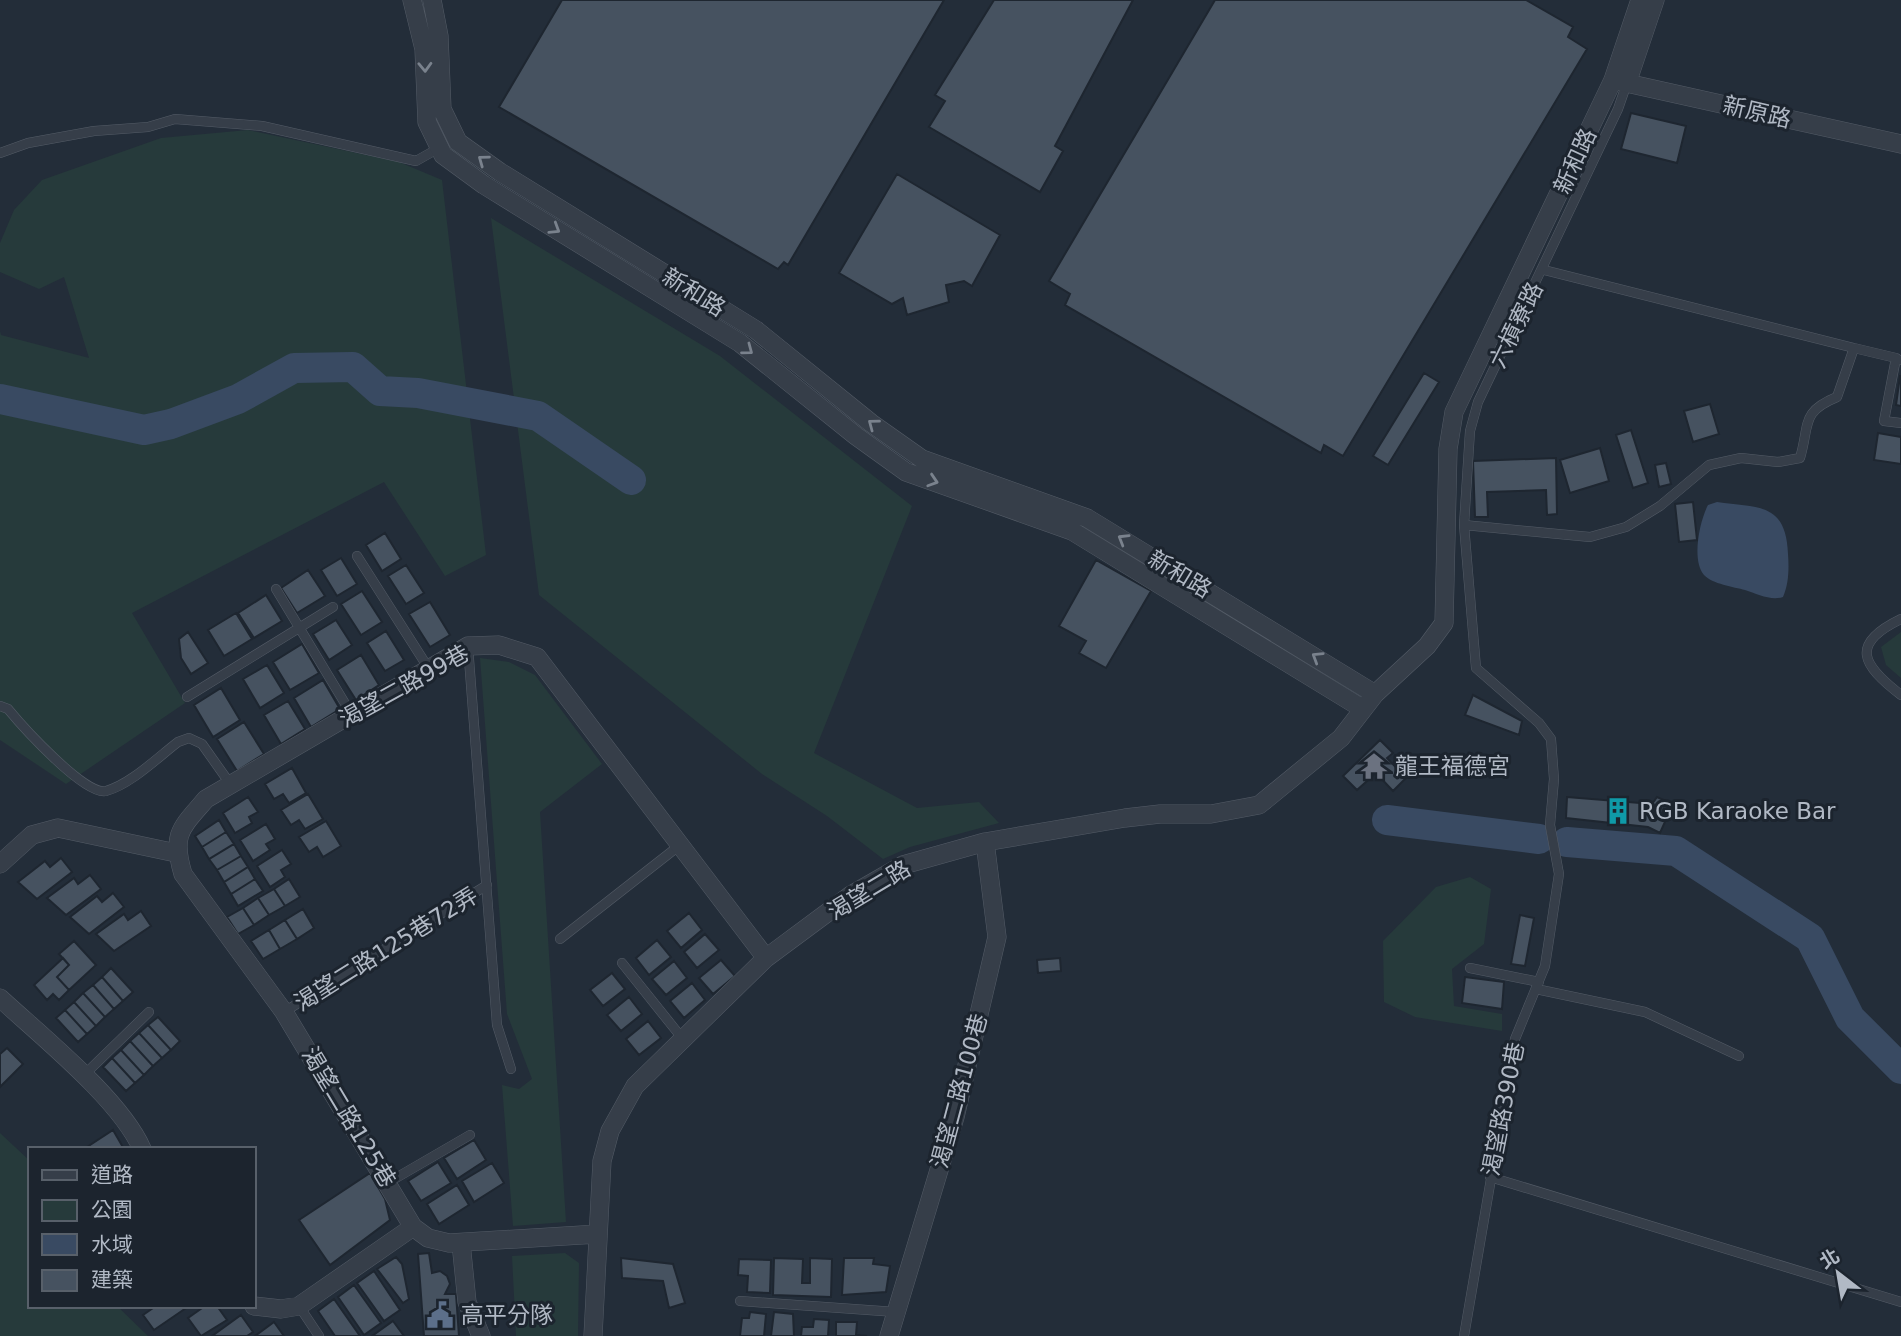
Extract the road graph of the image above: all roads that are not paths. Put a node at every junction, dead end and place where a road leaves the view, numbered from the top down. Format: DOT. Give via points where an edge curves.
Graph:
graph roads {
  1 [pos="412,0"];
  2 [pos="432,0"];
  3 [pos="1640,0"];
  4 [pos="1655,0"];
  5 [pos="1620,81"];
  6 [pos="1901,144"];
  7 [pos="439,148"];
  8 [pos="0,153"];
  9 [pos="1544,270"];
  10 [pos="1854,348"];
  11 [pos="1898,359"];
  12 [pos="1901,424"];
  13 [pos="1464,525"];
  14 [pos="357,556"];
  15 [pos="276,589"];
  16 [pos="333,607"];
  17 [pos="1901,619"];
  18 [pos="299,628"];
  19 [pos="468,646"];
  20 [pos="1476,668"];
  21 [pos="429,669"];
  22 [pos="1375,694"];
  23 [pos="1901,695"];
  24 [pos="187,697"];
  25 [pos="0,706"];
  26 [pos="1363,709"];
  27 [pos="352,715"];
  28 [pos="231,786"];
  29 [pos="985,842"];
  30 [pos="680,845"];
  31 [pos="176,853"];
  32 [pos="0,864"];
  33 [pos="487,885"];
  34 [pos="560,939"];
  35 [pos="766,958"];
  36 [pos="622,963"];
  37 [pos="1470,968"];
  38 [pos="1537,986"];
  39 [pos="0,998"];
  40 [pos="149,1012"];
  41 [pos="284,1012"];
  42 [pos="682,1038"];
  43 [pos="1739,1056"];
  44 [pos="511,1069"];
  45 [pos="83,1076"];
  46 [pos="470,1135"];
  47 [pos="141,1147"];
  48 [pos="1490,1177"];
  49 [pos="389,1182"];
  50 [pos="414,1227"];
  51 [pos="598,1234"];
  52 [pos="461,1243"];
  53 [pos="740,1301"];
  54 [pos="1901,1302"];
  55 [pos="256,1306"];
  56 [pos="299,1306"];
  57 [pos="896,1312"];
  58 [pos="319,1336"];
  59 [pos="481,1336"];
  60 [pos="593,1336"];
  61 [pos="889,1336"];
  62 [pos="1464,1336"];
  1 -- 7 [label="street, 新和路, one-way" via="424,49 426,122"];
  22 -- 2 [label="street, 新和路, one-way" via="1087,518 922,459 755,330 458,142 442,109 439,36"];
  3 -- 5 [label="street, 新和路"];
  4 -- 5 [label="street, 六槓寮路"];
  5 -- 6 [label="street, 新原路"];
  5 -- 9 [label="lane, 六槓寮路" via="1618,109"];
  5 -- 22 [label="street, 新和路" via="1454,412 1448,449 1444,623 1427,646"];
  7 -- 8 [label="lane" via="416,161 262,125 175,119 148,127 28,143"];
  7 -- 26 [label="street, 新和路, one-way" via="484,185 740,344 906,472 1072,531"];
  9 -- 10 [label="lane"];
  9 -- 13 [label="lane, 六槓寮路" via="1478,402 1470,431"];
  10 -- 11 [label="lane"];
  10 -- 13 [label="lane" via="1837,397 1809,413 1800,458 1778,462 1741,458 1709,465 1660,506 1626,527 1590,537"];
  11 -- 12 [label="lane" via="1884,421"];
  13 -- 20 [label="lane, 六槓寮路"];
  14 -- 21 [label="lane"];
  15 -- 18 [label="lane"];
  16 -- 18 [label="lane"];
  17 -- 23 [label="lane" via="1868,642 1865,651 1869,667"];
  18 -- 24 [label="lane"];
  18 -- 27 [label="lane"];
  19 -- 21 [label="street, 渴望二路99巷"];
  19 -- 30 [label="street, 渴望二路99巷" via="499,645 537,657"];
  19 -- 33 [label="lane"];
  20 -- 38 [label="lane, 渴望路390巷" via="1551,739 1550,825 1559,874 1555,916"];
  21 -- 27 [label="street, 渴望二路99巷"];
  22 -- 26 [label="street, 渴望二路"];
  25 -- 28 [label="lane" via="92,789 103,792 117,786 189,738 202,744"];
  26 -- 29 [label="street, 渴望二路" via="1341,738 1259,805 1211,814 1125,818"];
  27 -- 28 [label="street, 渴望二路99巷"];
  28 -- 31 [label="street, 渴望二路99巷" via="206,799 178,831"];
  29 -- 35 [label="street, 渴望二路" via="903,865 851,895"];
  29 -- 57 [label="street, 渴望二路100巷" via="997,937 955,1118"];
  30 -- 34 [label="lane"];
  30 -- 35 [label="street, 渴望二路99巷"];
  31 -- 32 [label="street" via="58,828 32,835"];
  31 -- 41 [label="street, 渴望二路125巷" via="183,874"];
  33 -- 41 [label="lane, 渴望二路125巷72弄"];
  33 -- 44 [label="lane" via="497,1025"];
  35 -- 42 [label="street, 渴望二路"];
  36 -- 42 [label="lane"];
  37 -- 38 [label="lane"];
  38 -- 43 [label="lane" via="1645,1012"];
  38 -- 48 [label="lane, 渴望路390巷" via="1515,1039"];
  39 -- 45 [label="street"];
  40 -- 45 [label="lane"];
  41 -- 49 [label="street, 渴望二路125巷"];
  42 -- 51 [label="street, 渴望二路" via="635,1086 610,1131 601,1161"];
  45 -- 47 [label="street" via="133,1129"];
  46 -- 49 [label="lane"];
  48 -- 54 [label="lane"];
  48 -- 62 [label="lane, 渴望路390巷"];
  49 -- 50 [label="street, 渴望二路125巷"];
  50 -- 52 [label="street" via="428,1238"];
  50 -- 56 [label="street"];
  51 -- 52 [label="street"];
  51 -- 60 [label="street, 渴望二路"];
  52 -- 59 [label="street" via="467,1302"];
  53 -- 57 [label="lane"];
  55 -- 56 [label="street"];
  56 -- 58 [label="lane"];
  57 -- 61 [label="street, 渴望二路100巷"];
}
